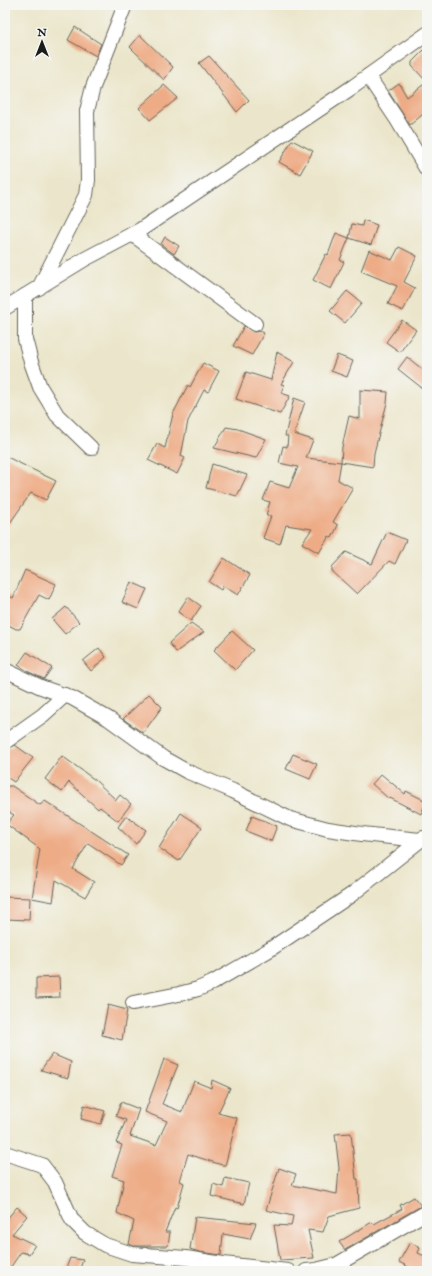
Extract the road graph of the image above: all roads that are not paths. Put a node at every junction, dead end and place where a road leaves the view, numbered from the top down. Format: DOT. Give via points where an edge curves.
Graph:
graph roads {
  1 [pos="125,5"];
  2 [pos="427,34"];
  3 [pos="368,76"];
  4 [pos="427,170"];
  5 [pos="132,234"];
  6 [pos="39,288"];
  7 [pos="25,296"];
  8 [pos="5,308"];
  9 [pos="255,324"];
  10 [pos="91,448"];
  11 [pos="5,670"];
  12 [pos="65,695"];
  13 [pos="5,742"];
  14 [pos="424,838"];
  15 [pos="133,1003"];
  16 [pos="5,1153"];
  17 [pos="427,1212"];
  18 [pos="288,1271"];
  19 [pos="306,1271"];
  1 -- 6 [label="street" via="93,87 87,112 86,195"];
  2 -- 3 [label="street"];
  3 -- 4 [label="street"];
  3 -- 5 [label="street"];
  5 -- 6 [label="street"];
  5 -- 9 [label="street"];
  6 -- 7 [label="street"];
  7 -- 8 [label="street"];
  7 -- 10 [label="street" via="25,339 40,387 57,415"];
  11 -- 12 [label="street"];
  12 -- 13 [label="street" via="43,715"];
  12 -- 14 [label="street" via="109,719 163,758 186,771 290,819 328,829 362,834"];
  14 -- 15 [label="street" via="350,895 269,950 224,976 198,989"];
  16 -- 18 [label="street" via="42,1165 55,1182 72,1220 84,1233 105,1245 132,1254"];
  17 -- 19 [label="street" via="336,1265"];
}
